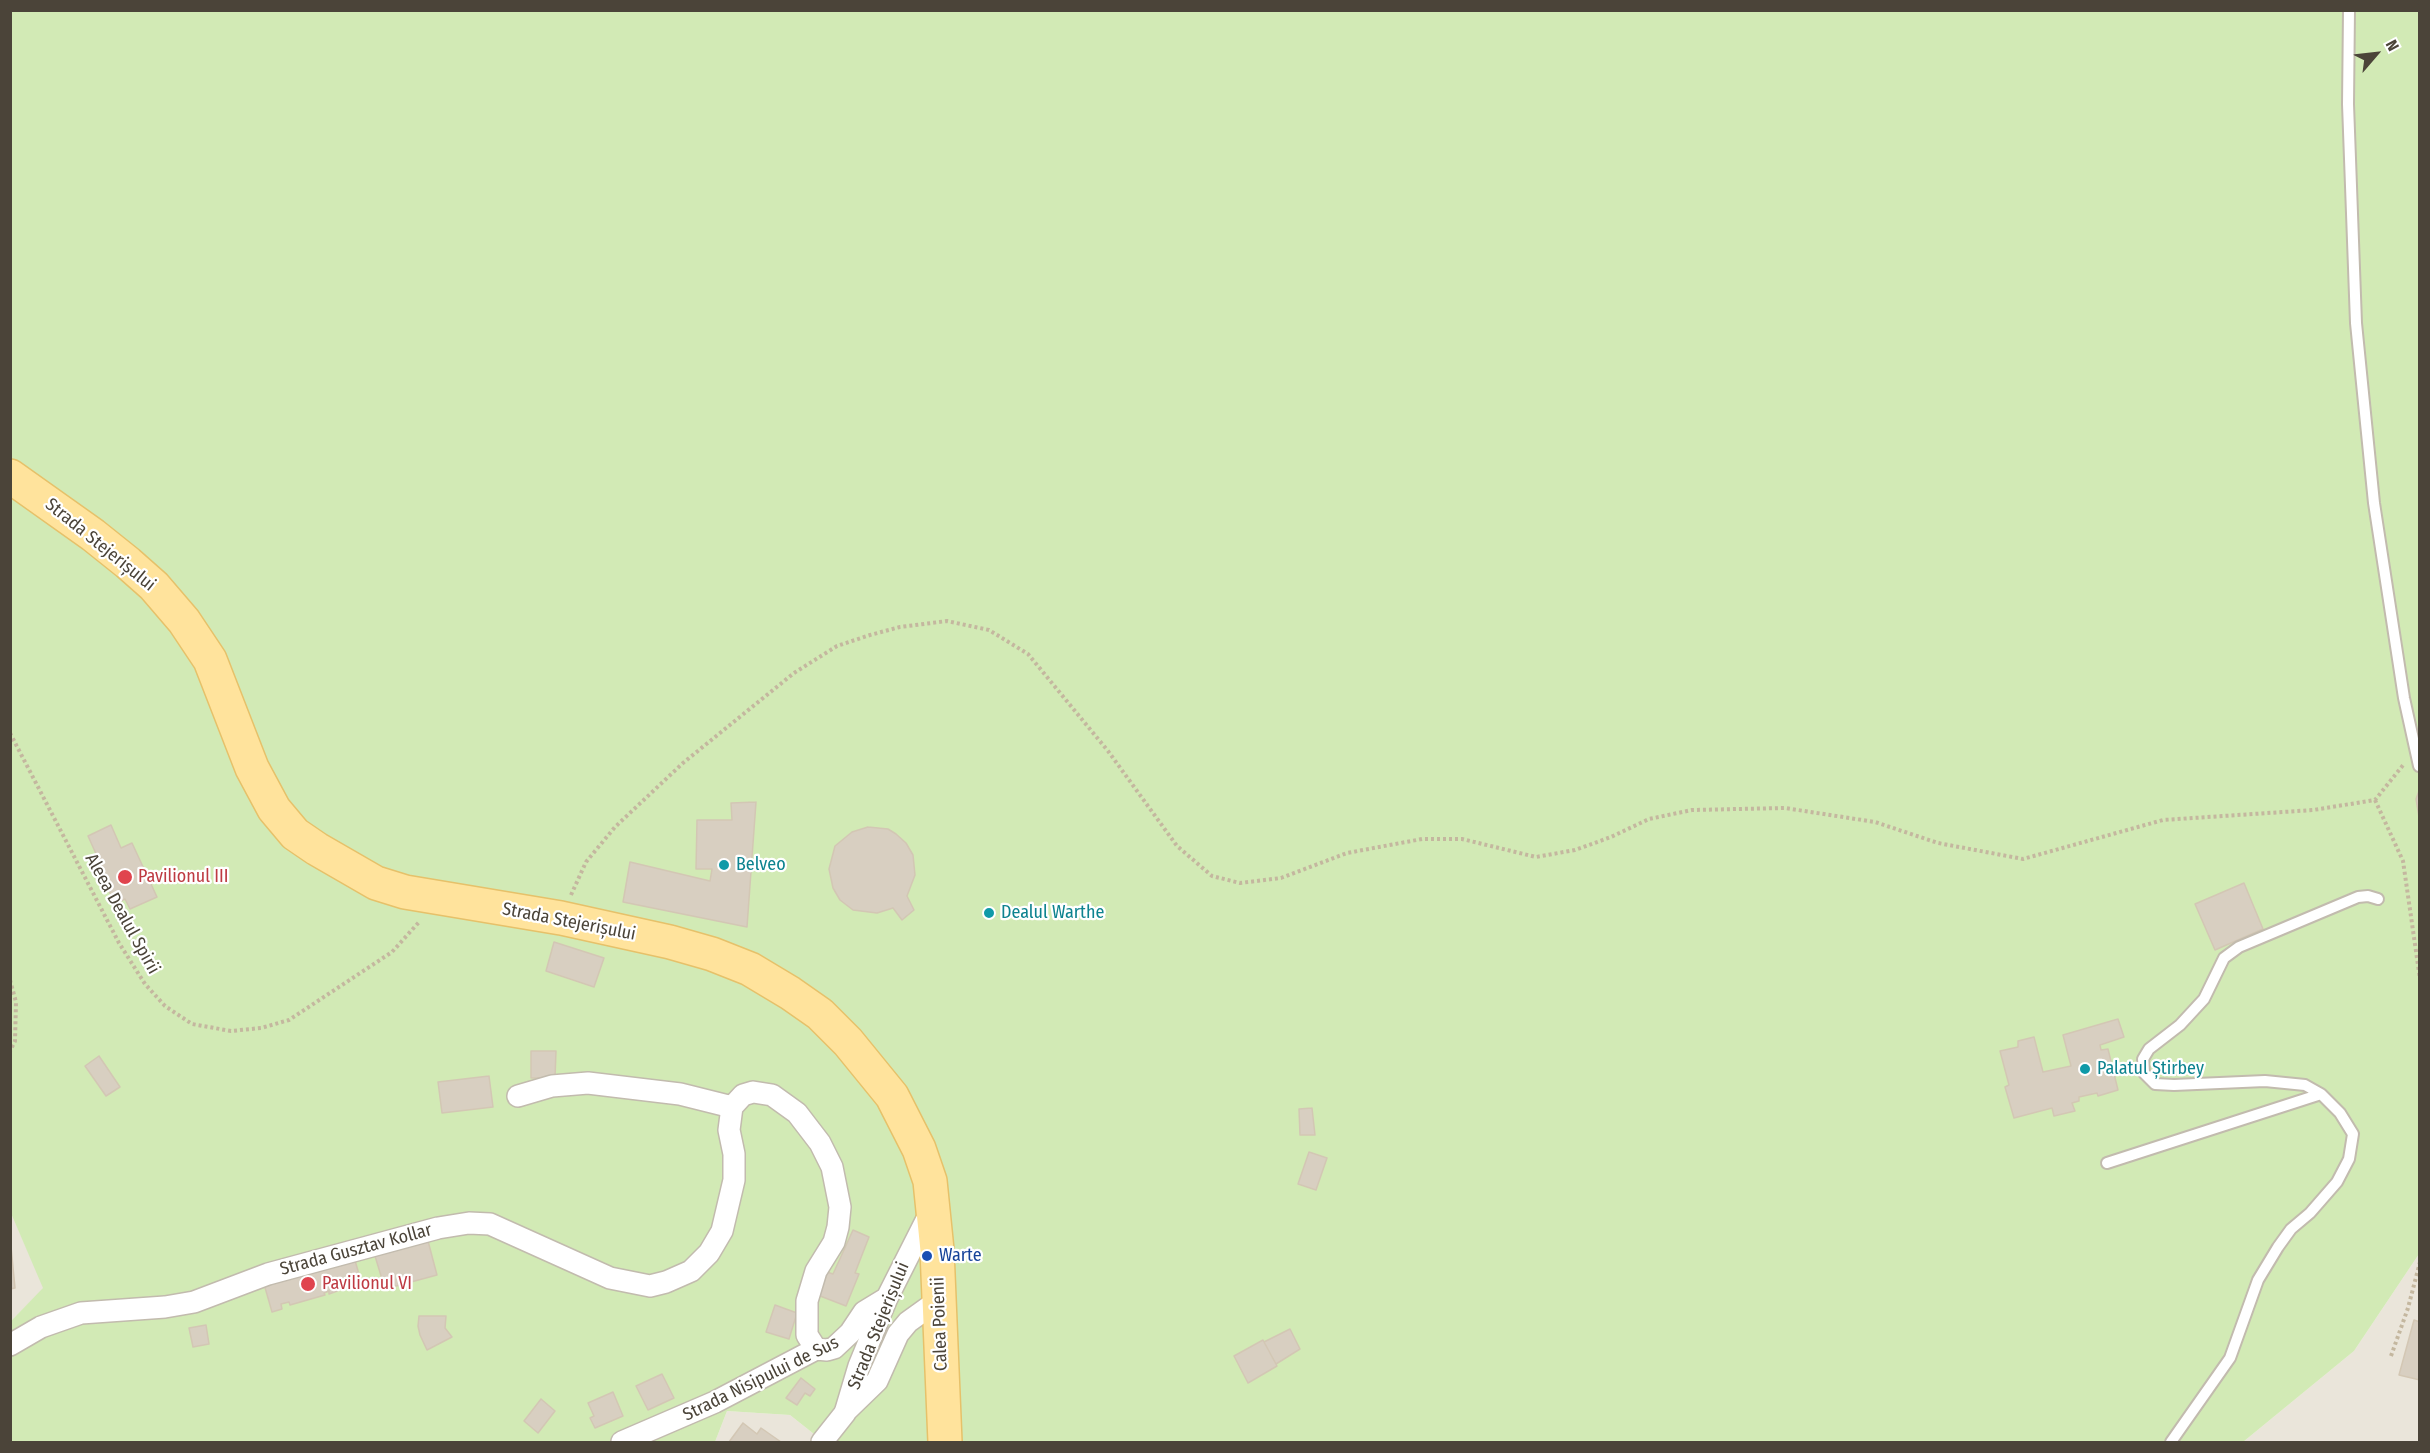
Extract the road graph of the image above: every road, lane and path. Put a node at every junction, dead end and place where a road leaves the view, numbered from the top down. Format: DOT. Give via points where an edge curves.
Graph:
graph roads {
  1 [pos="2349,10"];
  2 [pos="10,476"];
  3 [pos="10,733"];
  4 [pos="2418,761"];
  5 [pos="2375,800"];
  6 [pos="440,899"];
  7 [pos="2378,899"];
  8 [pos="561,918"];
  9 [pos="2420,979"];
  10 [pos="10,980"];
  11 [pos="10,1051"];
  12 [pos="2321,1094"];
  13 [pos="518,1096"];
  14 [pos="732,1107"];
  15 [pos="2107,1163"];
  16 [pos="933,1206"];
  17 [pos="2420,1263"];
  18 [pos="887,1298"];
  19 [pos="940,1299"];
  20 [pos="10,1345"];
  21 [pos="816,1348"];
  22 [pos="2391,1356"];
  23 [pos="845,1413"];
  24 [pos="622,1443"];
  25 [pos="822,1443"];
  26 [pos="945,1443"];
  27 [pos="2170,1443"];
  1 -- 4 [label="lane" via="2348,104 2356,323 2374,503 2404,698"];
  2 -- 6 [label="main road, Strada Stejerișului" via="128,562 184,621 210,660 252,768 274,809 295,834 376,883"];
  3 -- 6 [label="path, Aleea Dealul Spirii" via="119,943 145,984 165,1006 192,1024 231,1031 289,1020 392,952"];
  4 -- 5 [label="path" via="2405,764"];
  5 -- 8 [label="path" via="2313,810 2163,820 2023,859 1938,843 1875,822 1796,810 1692,810 1649,819 1575,850 1536,857 1462,839 1422,839 1347,853 1281,878 1240,883 1212,876 1178,846 1108,751 1028,654 989,630 947,621 900,627 837,646 794,673 683,763 615,827 586,862"];
  5 -- 9 [label="path" via="2403,861"];
  6 -- 8 [label="main road, Strada Stejerișului"];
  7 -- 12 [label="lane" via="2358,897 2239,947 2224,958 2204,999 2143,1059 2144,1073 2155,1084 2265,1082 2305,1085"];
  8 -- 16 [label="main road, Strada Stejerișului" via="712,954 750,969 820,1014 892,1096 930,1181"];
  10 -- 11 [label="path" via="16,1002 15,1041"];
  12 -- 15 [label="lane"];
  12 -- 27 [label="lane" via="2353,1134 2349,1159 2326,1197 2291,1229 2278,1247 2258,1280 2230,1358"];
  13 -- 14 [label="street" via="552,1086 588,1083 680,1094"];
  14 -- 20 [label="street, Strada Gusztav Kollar" via="729,1130 734,1180 722,1231 709,1253 691,1271 666,1282 650,1286 610,1278 490,1224 469,1222 268,1274 194,1302 81,1313 40,1327"];
  14 -- 21 [label="street" via="743,1095 753,1092 783,1101 809,1127 832,1167 840,1207 838,1227 834,1242 816,1271 807,1300 807,1335"];
  16 -- 18 [label="street, Strada Stejerișului"];
  16 -- 19 [label="main road, Calea Poienii"];
  17 -- 22 [label="path"];
  18 -- 21 [label="street, Strada Nisipului de Sus" via="864,1312 839,1344 827,1350"];
  18 -- 23 [label="street, Strada Stejerișului"];
  19 -- 23 [label="street" via="898,1334 877,1381"];
  19 -- 26 [label="main road, Calea Poienii"];
  21 -- 24 [label="street, Strada Nisipului de Sus" via="715,1402"];
  23 -- 25 [label="street, Strada Stejerișului"];
}
